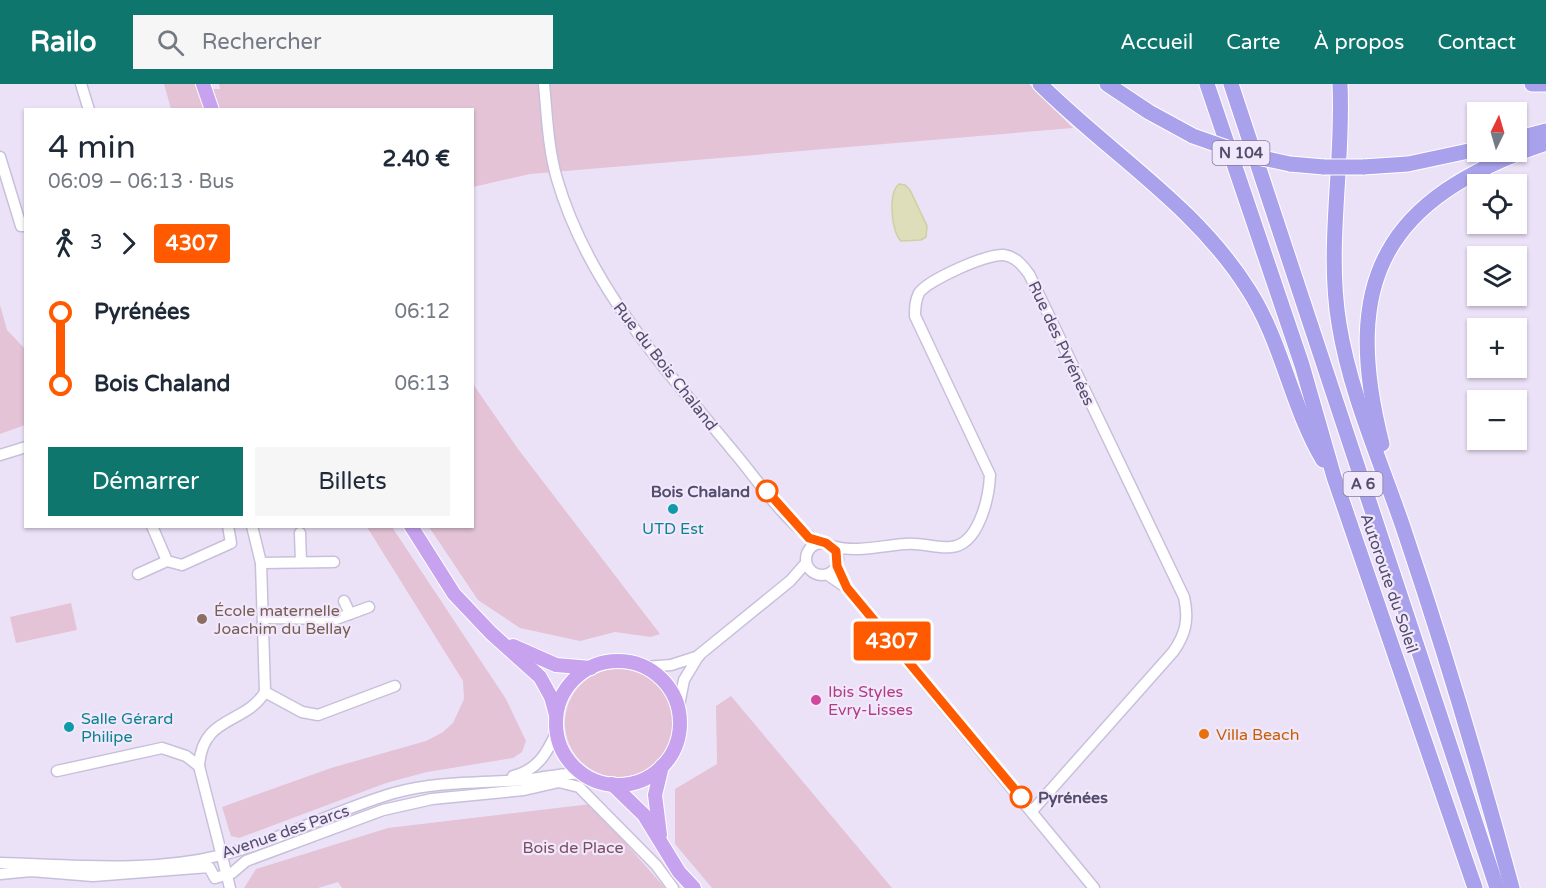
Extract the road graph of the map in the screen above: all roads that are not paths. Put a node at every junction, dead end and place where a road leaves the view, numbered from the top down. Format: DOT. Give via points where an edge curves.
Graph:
graph roads {
  1 [pos="81,84"];
  2 [pos="203,84"];
  3 [pos="544,84"];
  4 [pos="1040,84"];
  5 [pos="1107,84"];
  6 [pos="1207,84"];
  7 [pos="1232,84"];
  8 [pos="1340,84"];
  9 [pos="1532,84"];
  10 [pos="1546,84"];
  11 [pos="88,108"];
  12 [pos="211,108"];
  13 [pos="1546,131"];
  14 [pos="1527,136"];
  15 [pos="1546,142"];
  16 [pos="1467,151"];
  17 [pos="0,157"];
  18 [pos="24,226"];
  19 [pos="24,448"];
  20 [pos="0,455"];
  21 [pos="1334,477"];
  22 [pos="797,526"];
  23 [pos="153,528"];
  24 [pos="228,528"];
  25 [pos="252,528"];
  26 [pos="412,528"];
  27 [pos="300,533"];
  28 [pos="1406,534"];
  29 [pos="820,543"];
  30 [pos="832,546"];
  31 [pos="854,550"];
  32 [pos="807,557"];
  33 [pos="167,561"];
  34 [pos="302,562"];
  35 [pos="334,562"];
  36 [pos="261,563"];
  37 [pos="837,564"];
  38 [pos="138,574"];
  39 [pos="822,575"];
  40 [pos="790,581"];
  41 [pos="847,588"];
  42 [pos="344,602"];
  43 [pos="369,608"];
  44 [pos="350,614"];
  45 [pos="264,618"];
  46 [pos="491,633"];
  47 [pos="699,656"];
  48 [pos="645,667"];
  49 [pos="591,668"];
  50 [pos="395,686"];
  51 [pos="265,692"];
  52 [pos="678,710"];
  53 [pos="556,716"];
  54 [pos="557,731"];
  55 [pos="199,766"];
  56 [pos="662,766"];
  57 [pos="57,771"];
  58 [pos="583,774"];
  59 [pos="495,780"];
  60 [pos="612,784"];
  61 [pos="1032,811"];
  62 [pos="662,846"];
  63 [pos="222,855"];
  64 [pos="0,863"];
  65 [pos="0,874"];
  66 [pos="227,875"];
  67 [pos="230,888"];
  68 [pos="673,888"];
  69 [pos="694,888"];
  70 [pos="1094,888"];
  71 [pos="1475,888"];
  72 [pos="1497,888"];
  73 [pos="1512,888"];
  1 -- 11 [label="street"];
  2 -- 12 [label="main road"];
  3 -- 22 [label="street, Rue du Bois Chaland" via="556,178 596,273 631,326"];
  4 -- 21 [label="highway" via="1178,206 1228,261 1263,314 1310,437"];
  5 -- 16 [label="highway, N 104, bridge" via="1193,136 1244,154 1290,164 1363,167"];
  6 -- 21 [label="highway, Autoroute du Soleil / A 6" via="1302,365"];
  7 -- 72 [label="highway, Autoroute du Soleil / A 6"];
  8 -- 28 [label="highway" via="1335,262 1338,324 1356,394"];
  9 -- 10 [label="highway"];
  13 -- 14 [label="highway"];
  15 -- 28 [label="highway" via="1470,174 1432,200 1403,230 1377,276 1367,321 1367,369 1375,417"];
  17 -- 18 [label="street"];
  19 -- 20 [label="street"];
  21 -- 71 [label="highway, Autoroute du Soleil / A 6"];
  22 -- 29 [label="street"];
  22 -- 32 [label="street"];
  23 -- 33 [label="street"];
  24 -- 33 [label="street" via="231,543 182,564"];
  25 -- 36 [label="street"];
  26 -- 46 [label="main road" via="454,594"];
  27 -- 34 [label="street"];
  28 -- 73 [label="highway" via="1458,696"];
  29 -- 30 [label="street"];
  29 -- 32 [label="street"];
  30 -- 31 [label="street, Rue des Pyrénées"];
  30 -- 37 [label="street"];
  31 -- 37 [label="street"];
  31 -- 61 [label="street, Rue des Pyrénées" via="913,543 949,548 969,539 975,529 990,475 915,316 915,303 930,284 986,256 1012,257 1029,274 1186,608 1186,628 1173,652"];
  32 -- 39 [label="street"];
  32 -- 40 [label="street"];
  33 -- 38 [label="street"];
  34 -- 35 [label="street"];
  34 -- 36 [label="street"];
  36 -- 45 [label="street"];
  37 -- 39 [label="street"];
  37 -- 41 [label="street"];
  39 -- 40 [label="street"];
  39 -- 41 [label="street"];
  40 -- 47 [label="street"];
  41 -- 61 [label="street"];
  42 -- 44 [label="street"];
  43 -- 44 [label="street"];
  44 -- 45 [label="street" via="336,619"];
  45 -- 51 [label="street"];
  46 -- 49 [label="main road" via="546,661"];
  46 -- 53 [label="main road" via="540,677"];
  47 -- 48 [label="street" via="671,665"];
  47 -- 52 [label="street" via="684,680"];
  48 -- 49 [label="main road" via="620,661"];
  48 -- 52 [label="main road" via="665,684"];
  49 -- 53 [label="main road" via="573,680"];
  50 -- 51 [label="street" via="318,715 302,712"];
  51 -- 55 [label="street" via="252,706 214,728 203,746"];
  52 -- 56 [label="main road" via="678,735"];
  53 -- 54 [label="main road"];
  54 -- 58 [label="main road" via="565,755"];
  54 -- 59 [label="street, Avenue des Parcs" via="536,765 522,774"];
  55 -- 57 [label="street" via="186,756 162,748"];
  55 -- 63 [label="street"];
  56 -- 60 [label="main road" via="645,778"];
  56 -- 62 [label="main road" via="655,795"];
  58 -- 59 [label="street, Avenue des Parcs"];
  58 -- 60 [label="main road"];
  59 -- 63 [label="street, Avenue des Parcs" via="431,785 394,793"];
  60 -- 62 [label="main road" via="644,815"];
  61 -- 70 [label="street"];
  62 -- 69 [label="main road"];
  63 -- 64 [label="street, Avenue des Parcs" via="130,867"];
  63 -- 66 [label="street"];
  65 -- 66 [label="street" via="31,871 93,876 209,867 215,878"];
  66 -- 67 [label="street"];
  66 -- 68 [label="street" via="246,861 383,810 432,799 524,790 559,782 579,787 656,865"];
}
